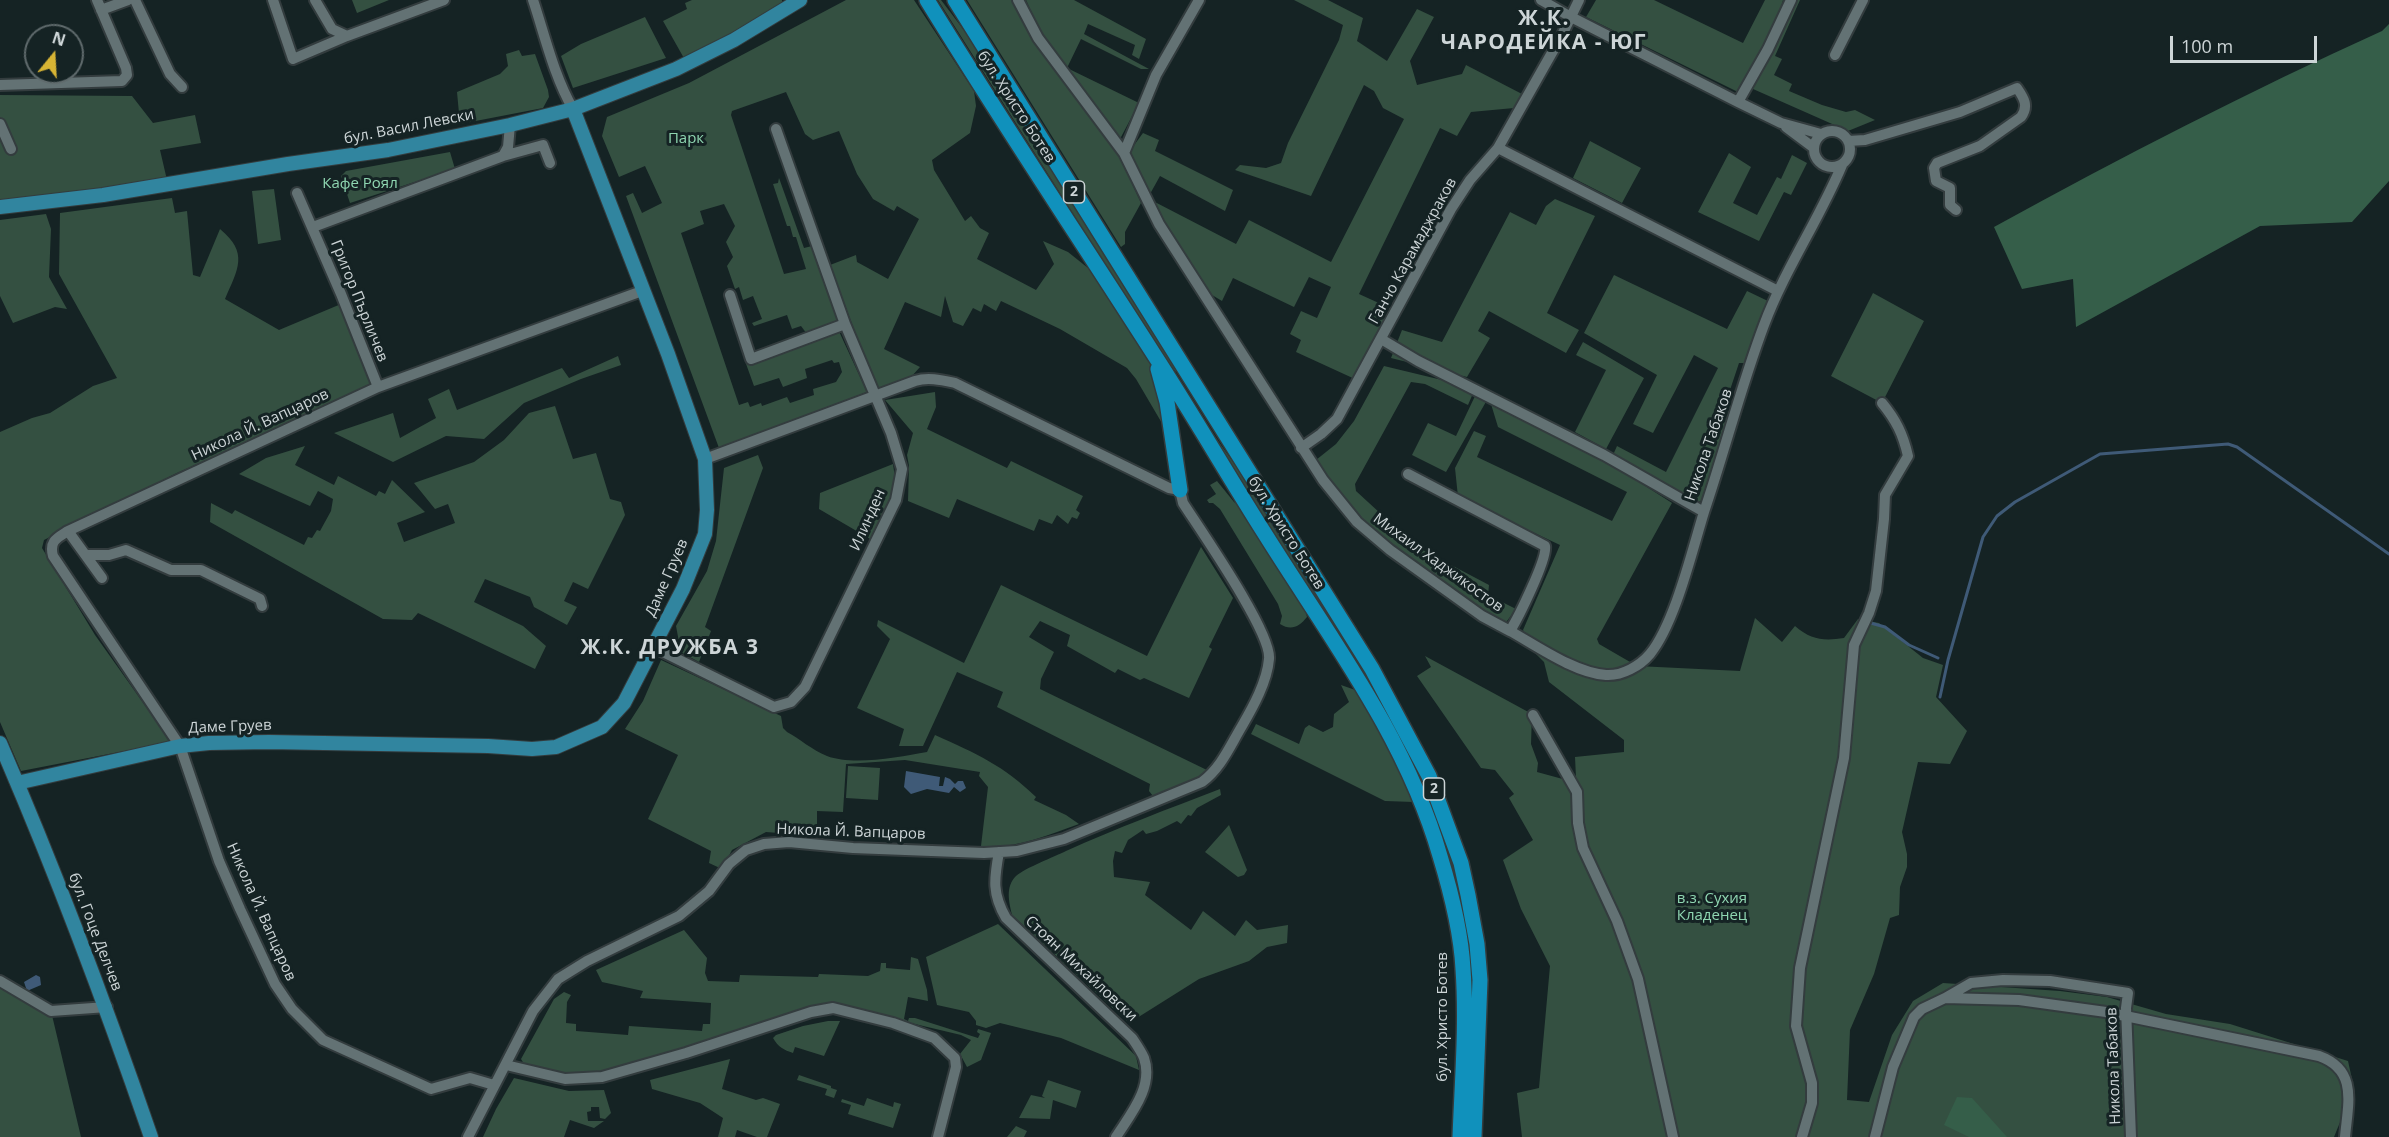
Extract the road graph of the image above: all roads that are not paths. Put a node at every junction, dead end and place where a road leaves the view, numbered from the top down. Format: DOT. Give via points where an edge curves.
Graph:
graph roads {
  1 [pos="128,0"];
  2 [pos="135,0"];
  3 [pos="273,0"];
  4 [pos="315,0"];
  5 [pos="444,0"];
  6 [pos="533,0"];
  7 [pos="800,0"];
  8 [pos="927,0"];
  9 [pos="955,0"];
  10 [pos="1018,0"];
  11 [pos="1199,0"];
  12 [pos="1541,0"];
  13 [pos="1579,0"];
  14 [pos="1791,0"];
  15 [pos="1863,0"];
  16 [pos="99,5"];
  17 [pos="1571,17"];
  18 [pos="347,36"];
  19 [pos="1835,55"];
  20 [pos="0,85"];
  21 [pos="182,87"];
  22 [pos="1738,102"];
  23 [pos="573,109"];
  24 [pos="1781,123"];
  25 [pos="0,124"];
  26 [pos="510,125"];
  27 [pos="776,129"];
  28 [pos="1821,134"];
  29 [pos="1848,141"];
  30 [pos="1498,148"];
  31 [pos="1814,148"];
  32 [pos="11,149"];
  33 [pos="1124,153"];
  34 [pos="503,156"];
  35 [pos="550,164"];
  36 [pos="1842,165"];
  37 [pos="1826,166"];
  38 [pos="1833,187"];
  39 [pos="297,193"];
  40 [pos="0,207"];
  41 [pos="1956,210"];
  42 [pos="313,227"];
  43 [pos="642,291"];
  44 [pos="1778,291"];
  45 [pos="730,295"];
  46 [pos="845,324"];
  47 [pos="1381,339"];
  48 [pos="1151,350"];
  49 [pos="1183,364"];
  50 [pos="1173,384"];
  51 [pos="378,387"];
  52 [pos="1201,394"];
  53 [pos="874,395"];
  54 [pos="1167,402"];
  55 [pos="1882,403"];
  56 [pos="1172,428"];
  57 [pos="1200,428"];
  58 [pos="1301,448"];
  59 [pos="705,459"];
  60 [pos="1408,474"];
  61 [pos="1180,490"];
  62 [pos="1704,512"];
  63 [pos="68,531"];
  64 [pos="87,555"];
  65 [pos="102,578"];
  66 [pos="262,606"];
  67 [pos="1510,632"];
  68 [pos="653,647"];
  69 [pos="1533,715"];
  70 [pos="0,743"];
  71 [pos="180,746"];
  72 [pos="17,783"];
  73 [pos="999,852"];
  74 [pos="0,981"];
  75 [pos="1945,998"];
  76 [pos="107,1007"];
  77 [pos="2127,1016"];
  78 [pos="506,1065"];
  79 [pos="494,1085"];
  80 [pos="151,1137"];
  81 [pos="468,1137"];
  82 [pos="938,1137"];
  83 [pos="1116,1137"];
  84 [pos="1460,1137"];
  85 [pos="1474,1137"];
  86 [pos="1673,1137"];
  87 [pos="1802,1137"];
  88 [pos="1875,1137"];
  89 [pos="2131,1137"];
  90 [pos="2345,1137"];
  1 -- 16 [label="street"];
  2 -- 21 [label="street" via="170,74"];
  3 -- 18 [label="street" via="293,59"];
  4 -- 18 [label="street" via="332,29"];
  5 -- 18 [label="street"];
  6 -- 23 [label="street" via="558,77"];
  7 -- 23 [label="main road, бул. Васил Левски" via="676,69"];
  8 -- 48 [label="highway, бул. Христо Ботев / 2"];
  9 -- 49 [label="highway, бул. Христо Ботев / 2"];
  10 -- 33 [label="street, Михаил Хаджикостов" via="1038,38"];
  11 -- 33 [label="street" via="1156,75"];
  12 -- 17 [label="street"];
  13 -- 17 [label="street, Ганчо Карамаджраков"];
  14 -- 22 [label="street"];
  15 -- 19 [label="street"];
  16 -- 20 [label="street" via="126,68 127,75 122,81"];
  17 -- 22 [label="street"];
  17 -- 30 [label="street, Ганчо Карамаджраков"];
  22 -- 24 [label="street"];
  23 -- 26 [label="main road, бул. Васил Левски"];
  23 -- 43 [label="main road, Даме Груев"];
  24 -- 28 [label="street"];
  24 -- 31 [label="street"];
  25 -- 32 [label="street"];
  26 -- 34 [label="street"];
  26 -- 40 [label="main road, бул. Васил Левски" via="388,150 103,195"];
  27 -- 46 [label="street, Илинден"];
  28 -- 29 [label="street" via="1838,132"];
  28 -- 31 [label="street"];
  29 -- 36 [label="street" via="1851,151"];
  29 -- 41 [label="street" via="1865,140 1960,112 2017,88 2025,103 2021,117 1980,146 1937,163 1934,168 1936,181 1950,188 1950,205"];
  30 -- 44 [label="street"];
  30 -- 47 [label="street, Ганчо Карамаджраков" via="1451,209"];
  31 -- 37 [label="street" via="1816,160"];
  33 -- 58 [label="street, Михаил Хаджикостов" via="1159,224"];
  34 -- 35 [label="street, Григор Пърличев" via="543,145"];
  34 -- 42 [label="street, Григор Пърличев"];
  36 -- 37 [label="street"];
  36 -- 38 [label="street, Никола Табаков"];
  37 -- 38 [label="street"];
  38 -- 44 [label="street, Никола Табаков"];
  39 -- 42 [label="street, Григор Пърличев"];
  42 -- 51 [label="street, Григор Пърличев"];
  43 -- 51 [label="street, Никола Й. Вапцаров"];
  43 -- 59 [label="main road, Даме Груев"];
  44 -- 62 [label="street, Никола Табаков"];
  45 -- 46 [label="street" via="751,359"];
  46 -- 53 [label="street, Илинден"];
  47 -- 58 [label="street, Ганчо Карамаджраков" via="1337,419"];
  47 -- 62 [label="street, Никола Табаков" via="1604,455"];
  48 -- 50 [label="highway, бул. Христо Ботев / 2"];
  48 -- 54 [label="highway"];
  49 -- 50 [label="highway"];
  49 -- 52 [label="highway, бул. Христо Ботев / 2"];
  50 -- 52 [label="highway" via="1185,383"];
  50 -- 54 [label="highway"];
  50 -- 57 [label="highway, бул. Христо Ботев / 2"];
  51 -- 63 [label="street, Никола Й. Вапцаров"];
  52 -- 85 [label="highway, бул. Христо Ботев / 2" via="1372,669 1418,754 1447,823 1461,863 1477,944 1480,980"];
  53 -- 59 [label="street"];
  53 -- 61 [label="street" via="923,379 955,383 1168,488"];
  53 -- 68 [label="street, Илинден" via="902,469 896,500 799,695 791,702 774,706"];
  54 -- 56 [label="highway"];
  55 -- 87 [label="street" via="1897,421 1908,456 1885,495 1876,591 1854,645 1844,758 1800,968 1796,1026 1812,1083 1812,1103"];
  56 -- 57 [label="highway" via="1185,420"];
  56 -- 61 [label="highway"];
  57 -- 84 [label="highway, бул. Христо Ботев / 2" via="1376,710 1425,808 1449,886 1463,970"];
  58 -- 67 [label="street, Михаил Хаджикостов" via="1357,522 1390,550"];
  59 -- 68 [label="main road, Даме Груев" via="705,534 683,589"];
  60 -- 67 [label="street, Михаил Хаджикостов" via="1545,546"];
  61 -- 73 [label="street, Никола Й. Вапцаров" via="1268,645 1266,672 1243,723 1219,766 1202,782 1064,839"];
  62 -- 67 [label="street" via="1663,632 1636,668 1608,675 1589,672"];
  63 -- 64 [label="street"];
  63 -- 71 [label="street, Никола Й. Вапцаров" via="55,539 52,556"];
  64 -- 65 [label="street"];
  64 -- 66 [label="street" via="126,550 171,570 201,570 260,599"];
  68 -- 71 [label="main road, Даме Груев" via="624,703 610,719 592,733 556,747 269,742"];
  69 -- 86 [label="street" via="1577,792 1583,849 1617,921 1638,979"];
  70 -- 72 [label="main road, бул. Гоце Делчев"];
  71 -- 72 [label="main road, Даме Груев"];
  71 -- 79 [label="street, Никола Й. Вапцаров" via="219,861 240,909 275,984 300,1018 323,1040 431,1089 470,1077"];
  72 -- 76 [label="main road, бул. Гоце Делчев"];
  73 -- 78 [label="street, Никола Й. Вапцаров" via="789,842 746,850 709,891 679,916 558,979 533,1011"];
  73 -- 83 [label="street, Стоян Михайловски" via="995,886 997,903 1006,918 1132,1038 1144,1060 1145,1080 1140,1097"];
  74 -- 76 [label="street" via="51,1011"];
  75 -- 77 [label="street" via="2019,1000"];
  75 -- 77 [label="street, Никола Табаков" via="1971,983 2050,981 2128,993"];
  75 -- 88 [label="street" via="1914,1017 1893,1067"];
  76 -- 80 [label="main road, бул. Гоце Делчев"];
  77 -- 89 [label="street, Никола Табаков"];
  77 -- 90 [label="street" via="2332,1060 2339,1065 2347,1088 2349,1113"];
  78 -- 79 [label="street, Никола Й. Вапцаров"];
  78 -- 82 [label="street" via="565,1079 602,1077 833,1008 934,1038 955,1058"];
  79 -- 81 [label="street"];
}
